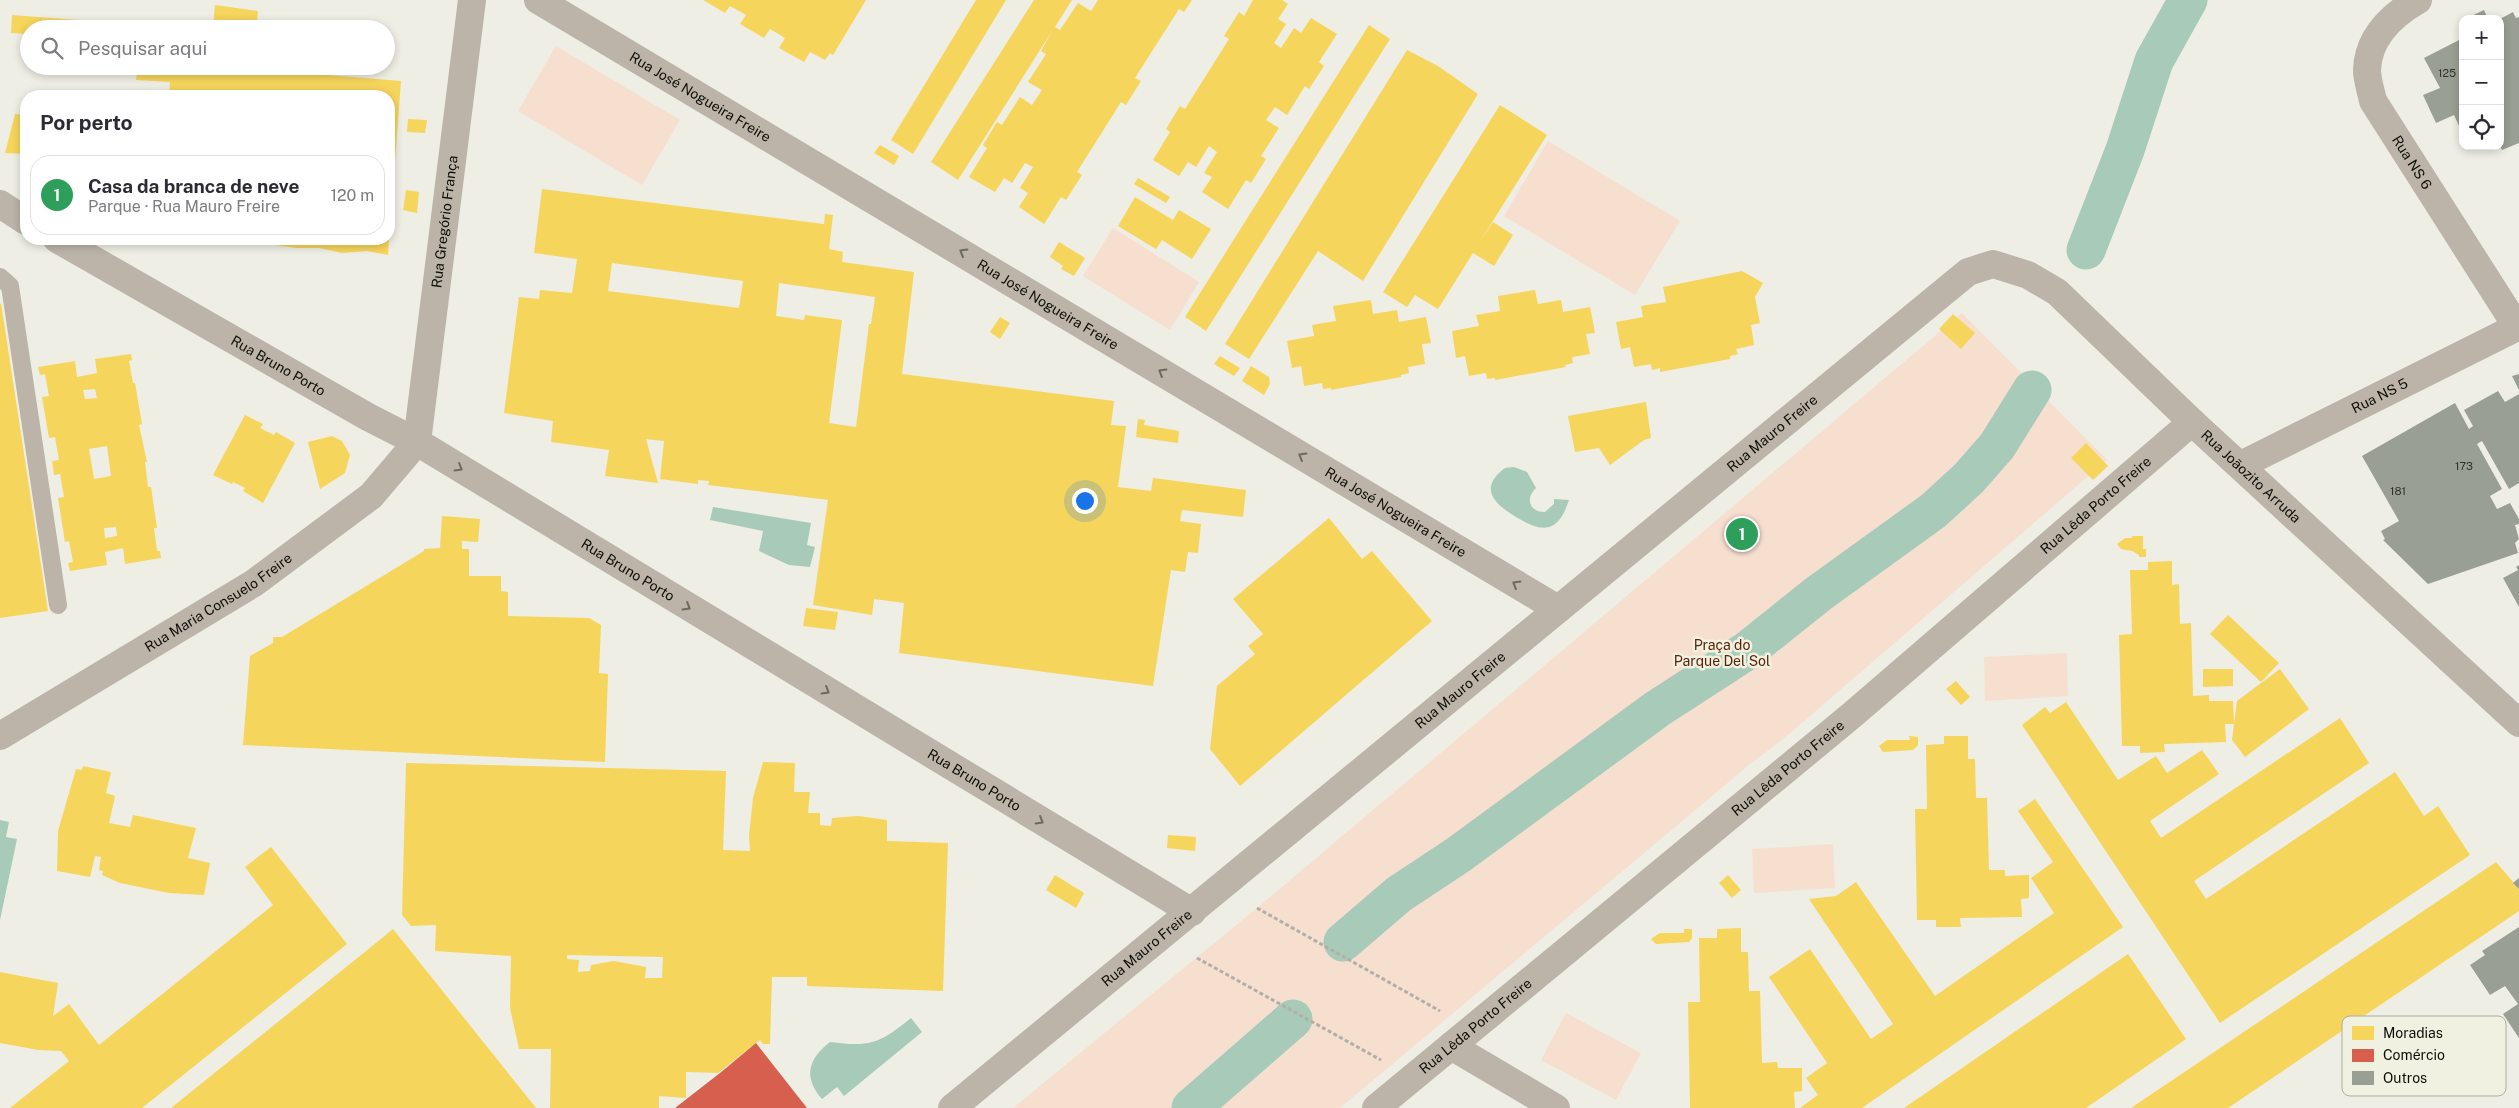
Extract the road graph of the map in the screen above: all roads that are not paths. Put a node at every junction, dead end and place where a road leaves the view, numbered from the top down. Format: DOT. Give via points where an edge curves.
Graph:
graph roads {
  1 [pos="472,0"];
  2 [pos="538,0"];
  3 [pos="2418,0"];
  4 [pos="0,204"];
  5 [pos="20,217"];
  6 [pos="67,245"];
  7 [pos="1968,272"];
  8 [pos="0,277"];
  9 [pos="2518,327"];
  10 [pos="2192,422"];
  11 [pos="417,442"];
  12 [pos="2241,466"];
  13 [pos="58,605"];
  14 [pos="1558,609"];
  15 [pos="2516,715"];
  16 [pos="0,736"];
  17 [pos="1192,912"];
  18 [pos="1451,1046"];
  19 [pos="952,1108"];
  20 [pos="1376,1108"];
  21 [pos="1556,1108"];
  1 -- 11 [label="street, Rua Gregório França"];
  14 -- 2 [label="street, Rua José Nogueira Freire, one-way"];
  3 -- 9 [label="street, Rua NS 6" via="2390,18 2380,30 2367,70 2373,101"];
  4 -- 5 [label="street"];
  6 -- 11 [label="street, Rua Bruno Porto"];
  7 -- 10 [label="street, Rua Joãozito Arruda" via="1993,264 2028,276 2057,292"];
  7 -- 14 [label="street, Rua Mauro Freire"];
  8 -- 13 [label="lane" via="10,286"];
  9 -- 12 [label="street, Rua NS 5"];
  10 -- 12 [label="street, Rua Joãozito Arruda"];
  10 -- 18 [label="street, Rua Lêda Porto Freire" via="1852,715"];
  11 -- 16 [label="street, Rua Maria Consuelo Freire" via="371,496 254,583"];
  11 -- 17 [label="street, Rua Bruno Porto, one-way"];
  12 -- 15 [label="street, Rua Joãozito Arruda"];
  14 -- 17 [label="street, Rua Mauro Freire"];
  17 -- 19 [label="street, Rua Mauro Freire"];
  18 -- 20 [label="street, Rua Lêda Porto Freire"];
  18 -- 21 [label="street"];
}
